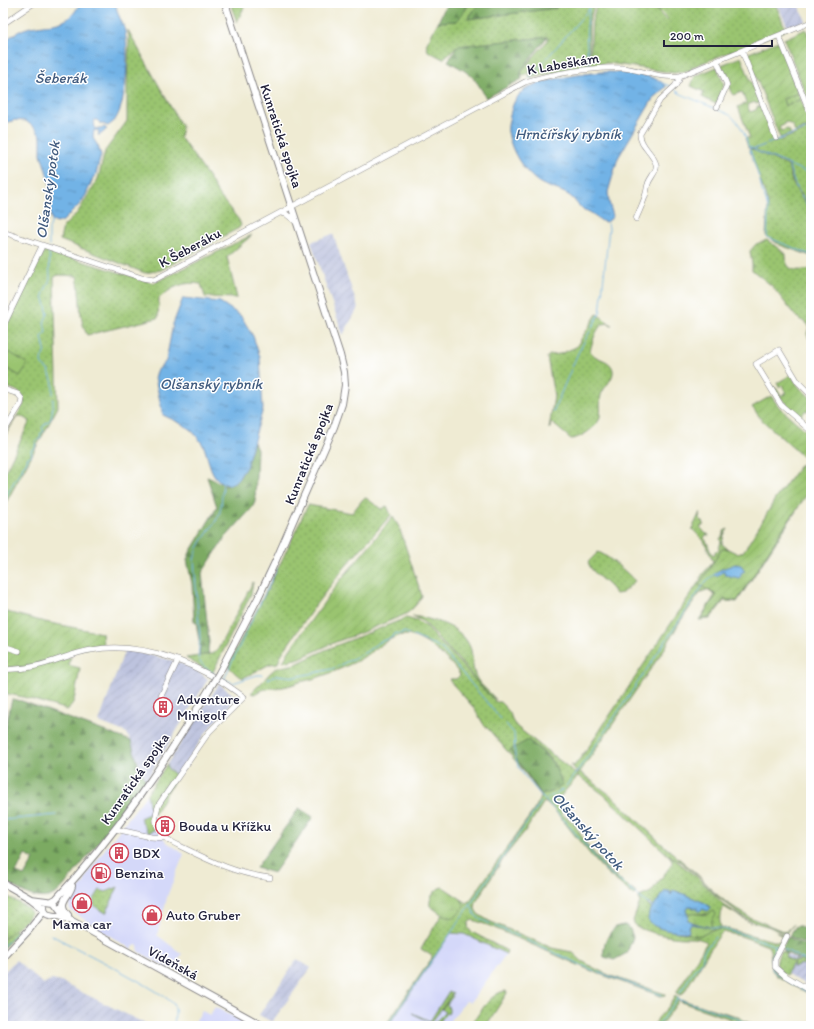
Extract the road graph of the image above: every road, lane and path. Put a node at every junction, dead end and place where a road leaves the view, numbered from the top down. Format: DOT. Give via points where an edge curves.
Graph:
graph roads {
  1 [pos="34,3"];
  2 [pos="225,3"];
  3 [pos="811,22"];
  4 [pos="3,24"];
  5 [pos="779,36"];
  6 [pos="742,51"];
  7 [pos="717,61"];
  8 [pos="680,76"];
  9 [pos="716,107"];
  10 [pos="811,116"];
  11 [pos="776,138"];
  12 [pos="287,195"];
  13 [pos="303,201"];
  14 [pos="292,207"];
  15 [pos="281,213"];
  16 [pos="636,220"];
  17 [pos="296,222"];
  18 [pos="3,232"];
  19 [pos="46,247"];
  20 [pos="3,327"];
  21 [pos="3,389"];
  22 [pos="811,395"];
  23 [pos="811,431"];
  24 [pos="3,433"];
  25 [pos="3,646"];
  26 [pos="19,651"];
  27 [pos="178,660"];
  28 [pos="3,670"];
  29 [pos="161,696"];
  30 [pos="115,829"];
  31 [pos="165,838"];
  32 [pos="81,872"];
  33 [pos="270,878"];
  34 [pos="3,883"];
  35 [pos="72,886"];
  36 [pos="31,899"];
  37 [pos="51,901"];
  38 [pos="58,907"];
  39 [pos="44,910"];
  40 [pos="52,915"];
  41 [pos="72,921"];
  42 [pos="29,930"];
  43 [pos="88,930"];
  44 [pos="787,936"];
  45 [pos="3,958"];
  46 [pos="811,990"];
  47 [pos="264,1026"];
  1 -- 4 [label="street"];
  2 -- 12 [label="main road, Kunratická spojka"];
  3 -- 5 [label="street, K Labeškám"];
  5 -- 6 [label="street, K Labeškám"];
  5 -- 10 [label="street"];
  6 -- 7 [label="street, K Labeškám"];
  6 -- 11 [label="street"];
  7 -- 8 [label="street, K Labeškám"];
  7 -- 9 [label="street" via="727,85"];
  8 -- 13 [label="street, K Labeškám" via="670,77 608,68 525,82"];
  8 -- 16 [label="street" via="675,86 660,100 640,134 641,142 652,156 656,169 648,183"];
  12 -- 13 [label="street" via="294,202"];
  12 -- 14 [label="main road, Kunratická spojka"];
  13 -- 14 [label="street, K Labeškám"];
  14 -- 15 [label="street, K Šeberáku"];
  14 -- 17 [label="main road, Kunratická spojka"];
  15 -- 17 [label="street"];
  15 -- 19 [label="street, K Šeberáku" via="154,280"];
  17 -- 30 [label="main road, Kunratická spojka, bridge" via="340,355 345,378 342,404 290,529 219,673 157,771"];
  18 -- 19 [label="street, K Šeberáku"];
  19 -- 20 [label="street"];
  21 -- 24 [label="street" via="18,394 22,399"];
  22 -- 23 [label="street" via="798,382 779,350 756,364 781,405"];
  25 -- 26 [label="street"];
  27 -- 28 [label="street" via="152,653 108,648 76,653 32,667"];
  27 -- 29 [label="street"];
  27 -- 31 [label="street" via="201,670 244,697 209,732 159,804 155,815 156,824"];
  30 -- 31 [label="street"];
  30 -- 32 [label="main road, Kunratická spojka"];
  31 -- 33 [label="street" via="231,869"];
  32 -- 35 [label="main road, Kunratická spojka"];
  32 -- 37 [label="main road, Kunratická spojka" via="56,899"];
  34 -- 36 [label="main road, Vídeňská"];
  35 -- 38 [label="main road, Kunratická spojka"];
  35 -- 43 [label="main road" via="64,901 64,909"];
  36 -- 37 [label="main road, Vídeňská"];
  36 -- 39 [label="main road, Vídeňská"];
  37 -- 38 [label="main road, Vídeňská" via="56,902"];
  37 -- 39 [label="main road" via="45,904"];
  38 -- 40 [label="main road" via="57,913"];
  38 -- 41 [label="main road, Vídeňská"];
  39 -- 40 [label="main road, Vídeňská" via="46,914"];
  39 -- 42 [label="main road"];
  40 -- 41 [label="main road, Vídeňská"];
  40 -- 42 [label="main road"];
  41 -- 43 [label="main road, Vídeňská"];
  42 -- 45 [label="main road"];
  43 -- 47 [label="main road, Vídeňská"];
  44 -- 46 [label="street" via="775,959 775,967"];
}
